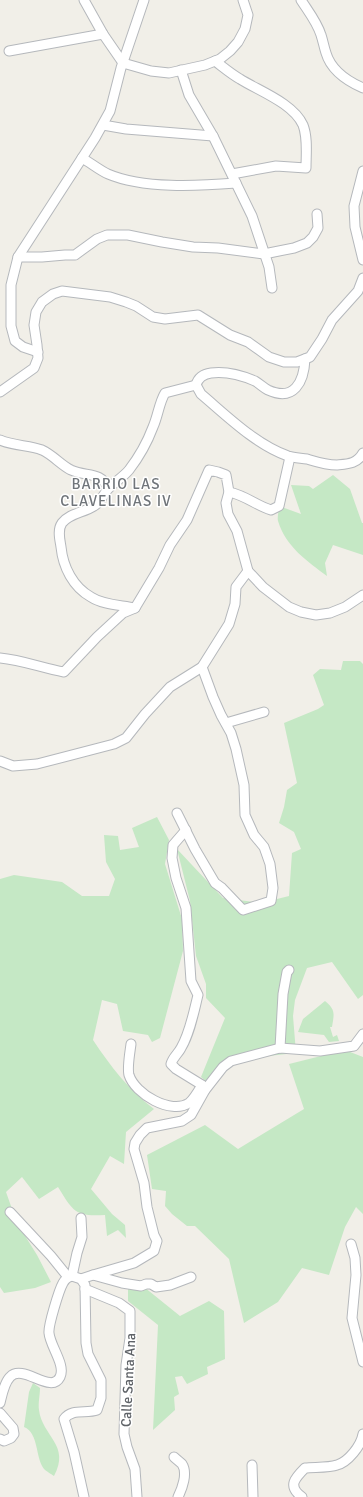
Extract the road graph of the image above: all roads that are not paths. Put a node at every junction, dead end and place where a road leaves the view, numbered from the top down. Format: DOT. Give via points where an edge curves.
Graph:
graph roads {
  1 [pos="84,0"];
  2 [pos="144,0"];
  3 [pos="243,0"];
  4 [pos="300,0"];
  5 [pos="103,34"];
  6 [pos="9,51"];
  7 [pos="215,61"];
  8 [pos="123,63"];
  9 [pos="180,70"];
  10 [pos="363,88"];
  11 [pos="103,125"];
  12 [pos="213,136"];
  13 [pos="82,158"];
  14 [pos="363,171"];
  15 [pos="232,174"];
  16 [pos="236,183"];
  17 [pos="317,214"];
  18 [pos="264,254"];
  19 [pos="18,257"];
  20 [pos="363,260"];
  21 [pos="363,278"];
  22 [pos="272,288"];
  23 [pos="38,352"];
  24 [pos="305,359"];
  25 [pos="196,385"];
  26 [pos="0,392"];
  27 [pos="0,440"];
  28 [pos="363,454"];
  29 [pos="290,457"];
  30 [pos="108,488"];
  31 [pos="229,492"];
  32 [pos="248,571"];
  33 [pos="363,595"];
  34 [pos="135,608"];
  35 [pos="0,658"];
  36 [pos="202,667"];
  37 [pos="264,712"];
  38 [pos="226,723"];
  39 [pos="0,760"];
  40 [pos="178,813"];
  41 [pos="186,830"];
  42 [pos="289,970"];
  43 [pos="363,1034"];
  44 [pos="131,1044"];
  45 [pos="280,1048"];
  46 [pos="204,1088"];
  47 [pos="10,1212"];
  48 [pos="81,1218"];
  49 [pos="351,1244"];
  50 [pos="93,1275"];
  51 [pos="74,1277"];
  52 [pos="191,1277"];
  53 [pos="85,1289"];
  54 [pos="363,1291"];
  55 [pos="353,1306"];
  56 [pos="363,1362"];
  57 [pos="0,1403"];
  58 [pos="0,1413"];
  59 [pos="363,1434"];
  60 [pos="0,1439"];
  61 [pos="174,1457"];
  62 [pos="252,1464"];
  63 [pos="84,1497"];
  64 [pos="137,1497"];
  65 [pos="178,1497"];
  66 [pos="253,1497"];
  67 [pos="302,1497"];
  1 -- 5 [label="street"];
  2 -- 8 [label="street"];
  3 -- 7 [label="street" via="248,16 245,29 230,51"];
  4 -- 10 [label="street" via="313,18 333,68 351,83"];
  5 -- 6 [label="street"];
  5 -- 8 [label="street"];
  7 -- 9 [label="street"];
  7 -- 15 [label="street" via="293,112 303,125 306,140 306,168 276,166"];
  8 -- 9 [label="street" via="151,71 169,73"];
  8 -- 11 [label="street" via="110,111"];
  9 -- 12 [label="street" via="190,95"];
  11 -- 12 [label="street"];
  11 -- 13 [label="street"];
  12 -- 15 [label="street"];
  13 -- 16 [label="street" via="108,174 129,181 180,185"];
  13 -- 19 [label="street"];
  14 -- 20 [label="street" via="354,206 355,227"];
  15 -- 16 [label="street"];
  16 -- 18 [label="street" via="252,216"];
  17 -- 18 [label="street" via="318,228 307,243"];
  18 -- 19 [label="street" via="193,247 128,235 108,235 75,255"];
  18 -- 22 [label="street"];
  19 -- 23 [label="street" via="11,285 11,326 15,341"];
  21 -- 24 [label="street" via="358,291 332,320 310,357"];
  23 -- 24 [label="street" via="34,325 36,312 42,302 62,291 110,297 136,306 153,317 165,319 198,315 230,335 248,342 269,357 284,362"];
  23 -- 26 [label="street" via="34,368"];
  24 -- 25 [label="street" via="301,380 293,392 286,394 267,390 256,382 226,372 206,374 198,379"];
  25 -- 29 [label="street" via="201,394 250,434"];
  25 -- 30 [label="street" via="165,393 140,455 128,472"];
  27 -- 30 [label="street" via="43,451 70,469 98,476"];
  28 -- 29 [label="street" via="359,460 349,464 328,465"];
  29 -- 31 [label="street" via="279,506 271,510 259,507 240,494"];
  30 -- 34 [label="street" via="103,498 94,506 70,516 61,524 61,552 67,574 90,597"];
  31 -- 32 [label="street" via="226,503 228,514 237,531"];
  31 -- 34 [label="street" via="226,475 208,470 187,520"];
  32 -- 33 [label="street" via="276,598 301,612 316,615 330,613"];
  32 -- 36 [label="street" via="236,587 235,604 229,624"];
  34 -- 35 [label="street" via="124,613 97,637 64,672"];
  36 -- 38 [label="street"];
  36 -- 39 [label="street" via="170,687 144,714 126,738 114,744 37,764 13,766"];
  37 -- 38 [label="street"];
  38 -- 41 [label="street" via="236,749 242,778 245,815 254,835 264,847 270,864 273,888 271,901 243,910 215,883"];
  40 -- 41 [label="street"];
  41 -- 46 [label="street" via="173,845 172,858 186,908 191,981 198,995 188,1032 171,1064"];
  42 -- 45 [label="street" via="284,994"];
  43 -- 45 [label="street" via="354,1046 320,1051"];
  44 -- 46 [label="street" via="128,1074 141,1091 159,1103 176,1107 190,1102"];
  45 -- 46 [label="street" via="231,1062"];
  46 -- 50 [label="street" via="191,1115 182,1121 147,1128 134,1143 157,1241 154,1250 134,1263"];
  47 -- 51 [label="street"];
  48 -- 51 [label="street" via="82,1237"];
  49 -- 55 [label="street" via="356,1275"];
  50 -- 51 [label="street"];
  50 -- 52 [label="street" via="122,1283 141,1286 151,1284 156,1287"];
  51 -- 53 [label="street" via="84,1282"];
  51 -- 57 [label="street" via="62,1284 48,1333 61,1368 60,1377 48,1384 19,1373 11,1376 6,1381"];
  53 -- 63 [label="street" via="86,1343 88,1354 101,1380 101,1398 97,1410 74,1412 64,1420"];
  53 -- 64 [label="street, Calle Santa Ana" via="119,1303 130,1311 124,1434 135,1469"];
  54 -- 55 [label="street" via="358,1294"];
  55 -- 56 [label="street" via="353,1326"];
  58 -- 60 [label="street" via="13,1428 14,1434 4,1441"];
  59 -- 67 [label="street" via="351,1455 337,1465 306,1468 302,1471 293,1486"];
  61 -- 65 [label="street" via="183,1466 182,1489"];
  62 -- 66 [label="street"];
}
